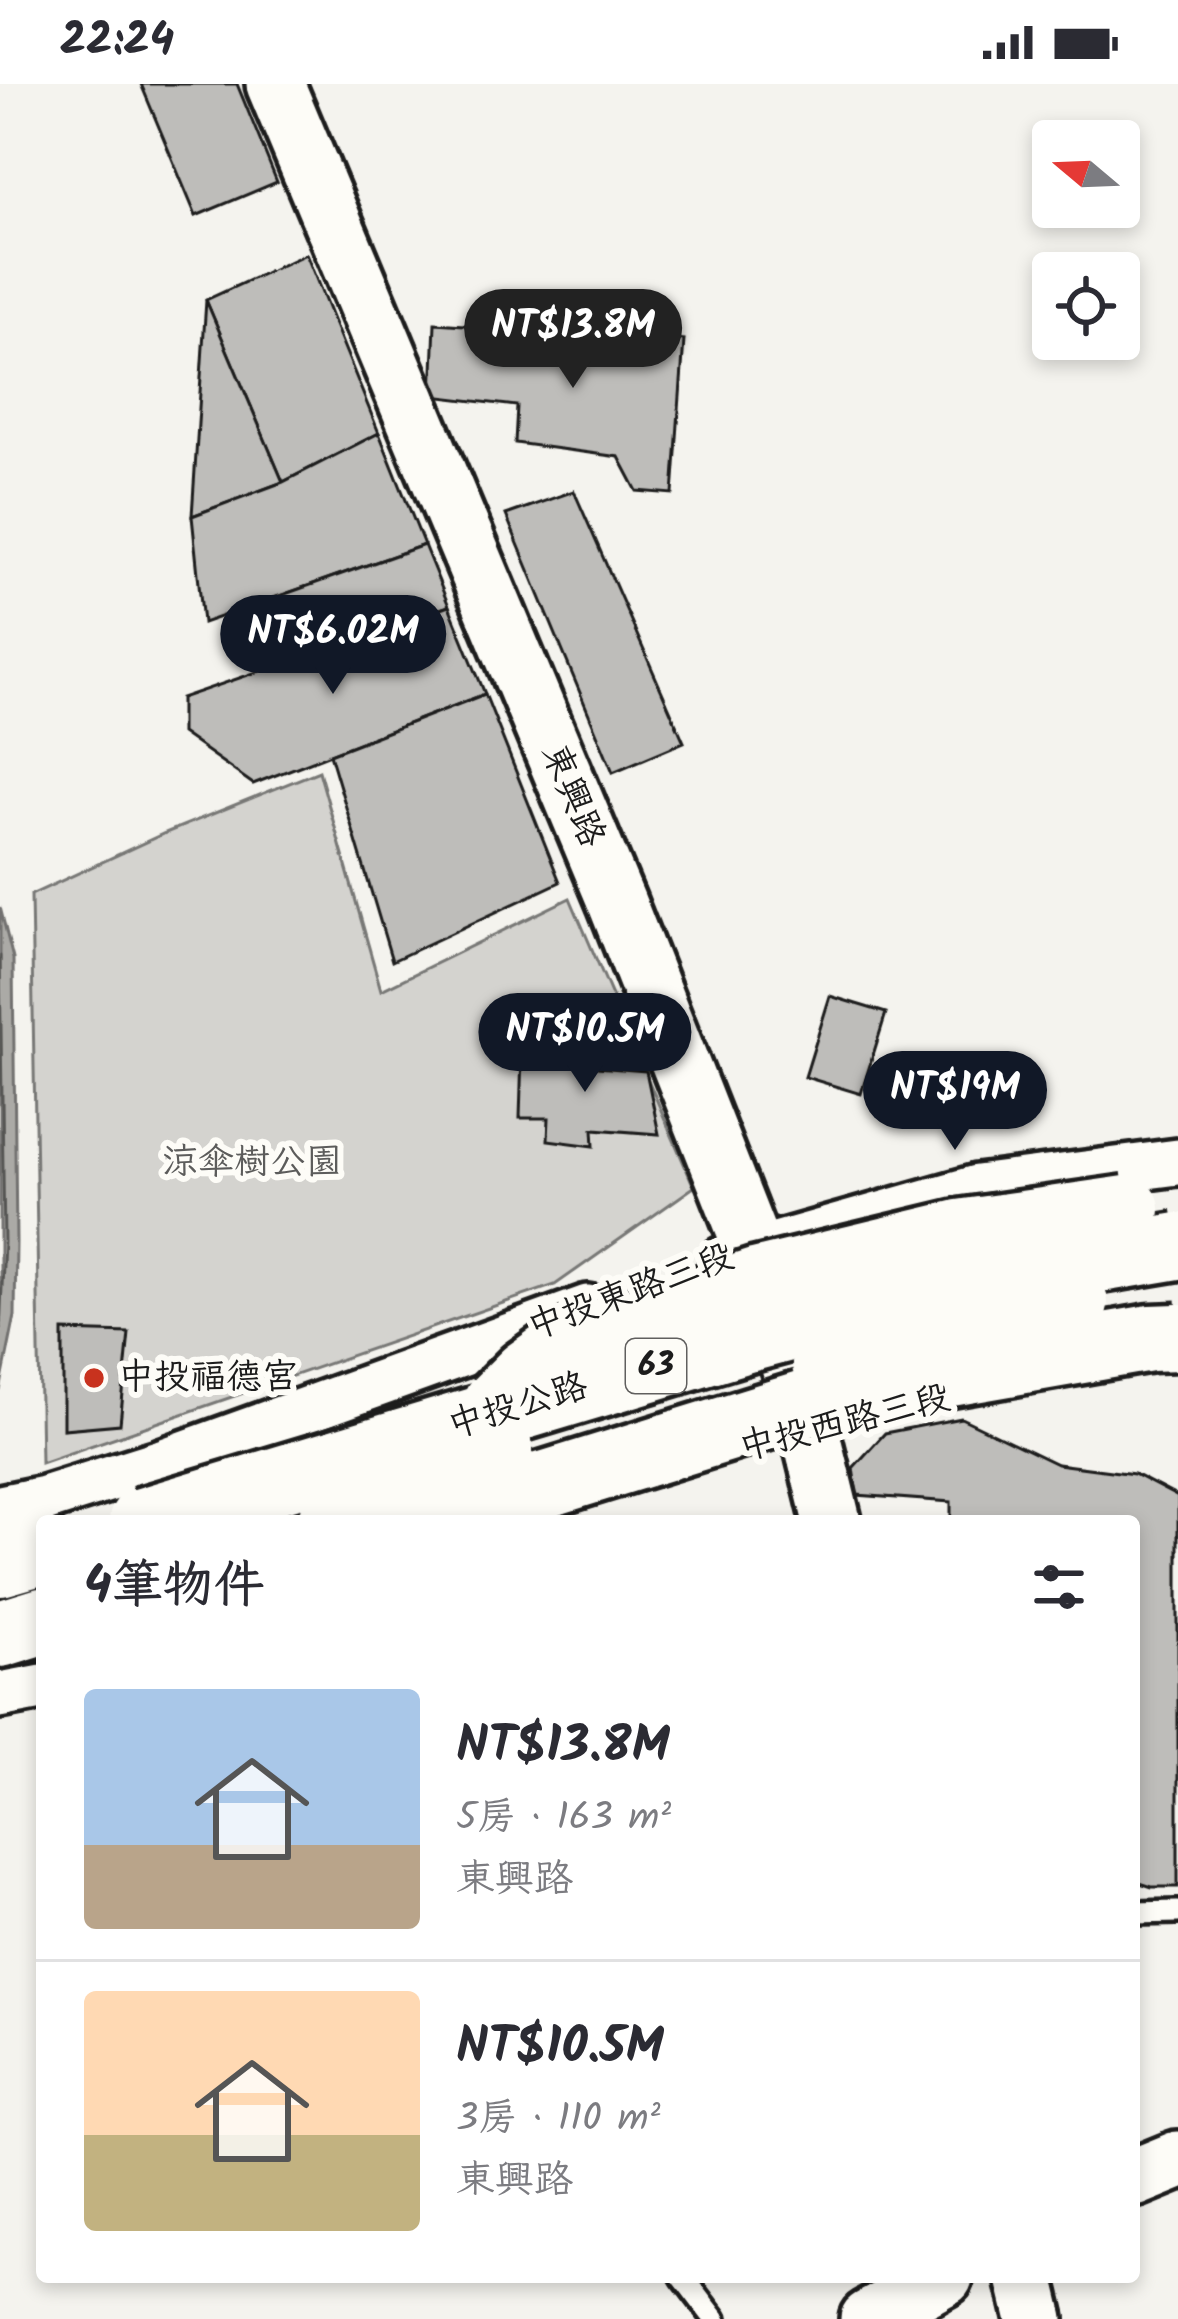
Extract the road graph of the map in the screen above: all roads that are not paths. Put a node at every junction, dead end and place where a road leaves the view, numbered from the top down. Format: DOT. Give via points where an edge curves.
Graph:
graph roads {
  1 [pos="275,84"];
  2 [pos="1178,1162"];
  3 [pos="1178,1202"];
  4 [pos="1178,1246"];
  5 [pos="752,1249"];
  6 [pos="1178,1287"];
  7 [pos="1178,1337"];
  8 [pos="1178,1356"];
  9 [pos="481,1418"];
  10 [pos="809,1427"];
  11 [pos="120,1502"];
  12 [pos="0,1508"];
  13 [pos="346,1515"];
  14 [pos="444,1515"];
  15 [pos="538,1515"];
  16 [pos="831,1515"];
  17 [pos="36,1554"];
  18 [pos="0,1563"];
  19 [pos="36,1623"];
  20 [pos="0,1634"];
  21 [pos="36,1688"];
  22 [pos="0,1695"];
  23 [pos="1178,1912"];
  24 [pos="1140,1913"];
  25 [pos="1178,2160"];
  26 [pos="1140,2176"];
  27 [pos="687,2283"];
  28 [pos="933,2283"];
  29 [pos="1026,2283"];
  30 [pos="715,2319"];
  31 [pos="869,2319"];
  32 [pos="1035,2319"];
  1 -- 5 [label="street, 東興路" via="617,903"];
  2 -- 5 [label="street, 中投東路三段" via="977,1188"];
  3 -- 9 [label="main road, bridge" via="959,1233 759,1281 568,1343"];
  4 -- 9 [label="main road, 中投公路 / 63, bridge" via="957,1282"];
  5 -- 10 [label="street, 東興路"];
  5 -- 11 [label="street, 中投東路三段"];
  6 -- 13 [label="main road, 中投公路 / 63, bridge" via="1141,1287 550,1431"];
  7 -- 14 [label="main road, bridge" via="847,1391"];
  8 -- 10 [label="street, 中投西路三段"];
  9 -- 11 [label="main road, 中投公路 / 63, bridge"];
  10 -- 15 [label="street, 中投西路三段"];
  10 -- 16 [label="street, 東興路"];
  11 -- 12 [label="street, 中投東路三段"];
  17 -- 18 [label="main road"];
  19 -- 20 [label="main road"];
  21 -- 22 [label="street"];
  23 -- 24 [label="lane"];
  25 -- 26 [label="street"];
  27 -- 30 [label="lane"];
  28 -- 31 [label="street"];
  29 -- 32 [label="street"];
}
